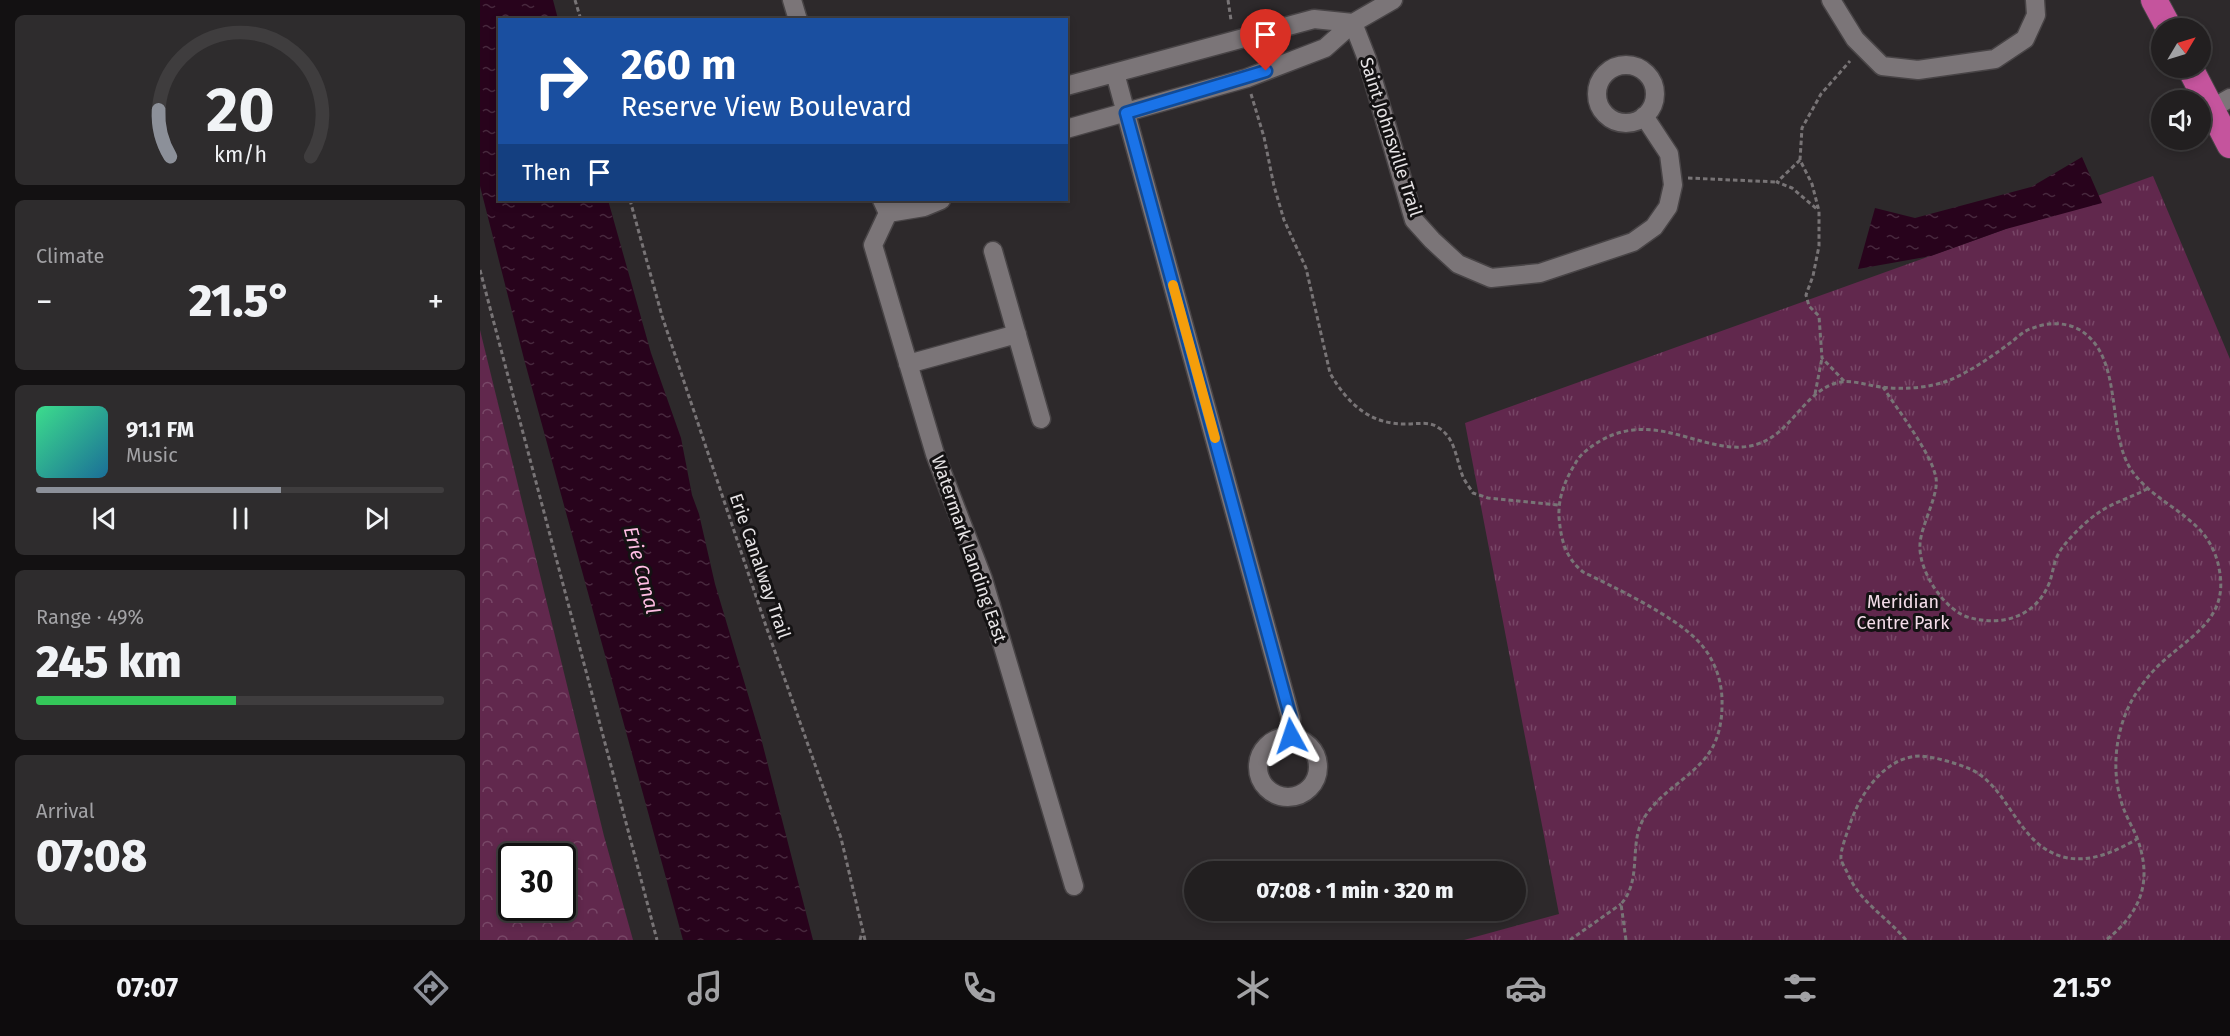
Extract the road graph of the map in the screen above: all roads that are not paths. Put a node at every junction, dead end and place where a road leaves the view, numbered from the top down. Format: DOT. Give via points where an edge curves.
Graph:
graph roads {
  1 [pos="792,0"];
  2 [pos="1393,0"];
  3 [pos="1831,0"];
  4 [pos="2035,0"];
  5 [pos="2154,0"];
  6 [pos="797,18"];
  7 [pos="2164,18"];
  8 [pos="1353,23"];
  9 [pos="1115,73"];
  10 [pos="2199,78"];
  11 [pos="1068,85"];
  12 [pos="2221,103"];
  13 [pos="1126,113"];
  14 [pos="1644,116"];
  15 [pos="1068,128"];
  16 [pos="2230,145"];
  17 [pos="939,201"];
  18 [pos="885,206"];
  19 [pos="993,251"];
  20 [pos="1017,334"];
  21 [pos="908,364"];
  22 [pos="1041,419"];
  23 [pos="1291,736"];
  24 [pos="1074,886"];
  1 -- 6 [label="street"];
  2 -- 8 [label="street"];
  3 -- 4 [label="street" via="1855,39 1882,66 1918,69 1995,59 2025,39 2036,15"];
  5 -- 7 [label="highway"];
  8 -- 9 [label="street" via="1314,19"];
  8 -- 13 [label="street" via="1325,48 1247,78"];
  8 -- 14 [label="street, Saint Johnsville Trail" via="1414,220 1458,264 1491,278 1540,273 1634,242 1654,226 1668,207 1672,177 1669,154"];
  9 -- 11 [label="street"];
  9 -- 13 [label="street"];
  10 -- 12 [label="highway"];
  12 -- 16 [label="highway"];
  13 -- 15 [label="street"];
  13 -- 23 [label="street" via="1291,719"];
  17 -- 18 [label="street" via="924,207"];
  18 -- 21 [label="street, Watermark Landing East" via="873,245"];
  19 -- 20 [label="street"];
  20 -- 21 [label="street"];
  20 -- 22 [label="street"];
  21 -- 24 [label="street, Watermark Landing East" via="935,454 983,579"];
}
